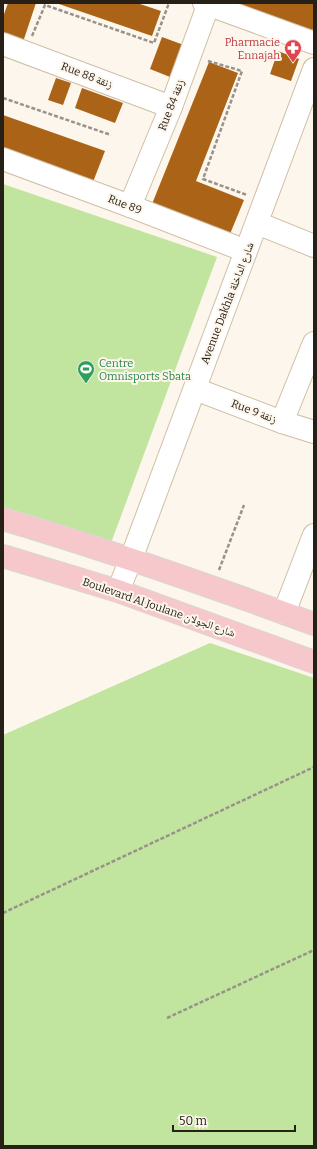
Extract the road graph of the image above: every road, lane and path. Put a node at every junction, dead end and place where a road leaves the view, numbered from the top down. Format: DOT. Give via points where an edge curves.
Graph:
graph roads {
  1 [pos="169,3"];
  2 [pos="207,4"];
  3 [pos="314,43"];
  4 [pos="3,44"];
  5 [pos="26,52"];
  6 [pos="190,55"];
  7 [pos="314,69"];
  8 [pos="3,98"];
  9 [pos="171,107"];
  10 [pos="111,135"];
  11 [pos="3,159"];
  12 [pos="264,201"];
  13 [pos="130,206"];
  14 [pos="256,223"];
  15 [pos="314,246"];
  16 [pos="246,251"];
  17 [pos="314,344"];
  18 [pos="194,389"];
  19 [pos="282,422"];
  20 [pos="314,432"];
  21 [pos="244,504"];
  22 [pos="9,521"];
  23 [pos="314,535"];
  24 [pos="3,555"];
  25 [pos="131,560"];
  26 [pos="212,587"];
  27 [pos="118,591"];
  28 [pos="284,613"];
  29 [pos="314,624"];
  30 [pos="314,662"];
  31 [pos="314,767"];
  32 [pos="3,913"];
  33 [pos="314,950"];
  34 [pos="167,1018"];
  1 -- 5 [label="path" via="154,43 45,5"];
  2 -- 3 [label="street"];
  2 -- 6 [label="street, Rue 84 زنقة"];
  4 -- 5 [label="street, Rue 88 زنقة"];
  5 -- 9 [label="street, Rue 88 زنقة"];
  6 -- 9 [label="street, Rue 84 زنقة"];
  6 -- 12 [label="path" via="242,72 203,179"];
  7 -- 12 [label="street, Avenue Dakhla شارع الداخلة"];
  8 -- 10 [label="path"];
  9 -- 13 [label="street, Rue 84 زنقة"];
  11 -- 13 [label="street, Rue 89"];
  12 -- 14 [label="street, Avenue Dakhla شارع الداخلة"];
  13 -- 16 [label="street, Rue 89"];
  14 -- 15 [label="street"];
  14 -- 16 [label="street, Avenue Dakhla شارع الداخلة"];
  16 -- 18 [label="street, Avenue Dakhla شارع الداخلة"];
  17 -- 19 [label="street"];
  18 -- 19 [label="street, Rue 9 زنقة"];
  18 -- 25 [label="street, Avenue Dakhla شارع الداخلة"];
  19 -- 20 [label="street, Rue 9 زنقة"];
  21 -- 26 [label="path"];
  22 -- 24 [label="main road"];
  22 -- 25 [label="main road"];
  23 -- 28 [label="street"];
  24 -- 27 [label="main road, Boulevard Al Joulane شارع الجولان"];
  25 -- 26 [label="main road"];
  25 -- 27 [label="street, Avenue Dakhla شارع الداخلة"];
  26 -- 28 [label="main road"];
  27 -- 30 [label="main road, Boulevard Al Joulane شارع الجولان"];
  28 -- 29 [label="main road"];
  31 -- 32 [label="path"];
  33 -- 34 [label="path"];
}
